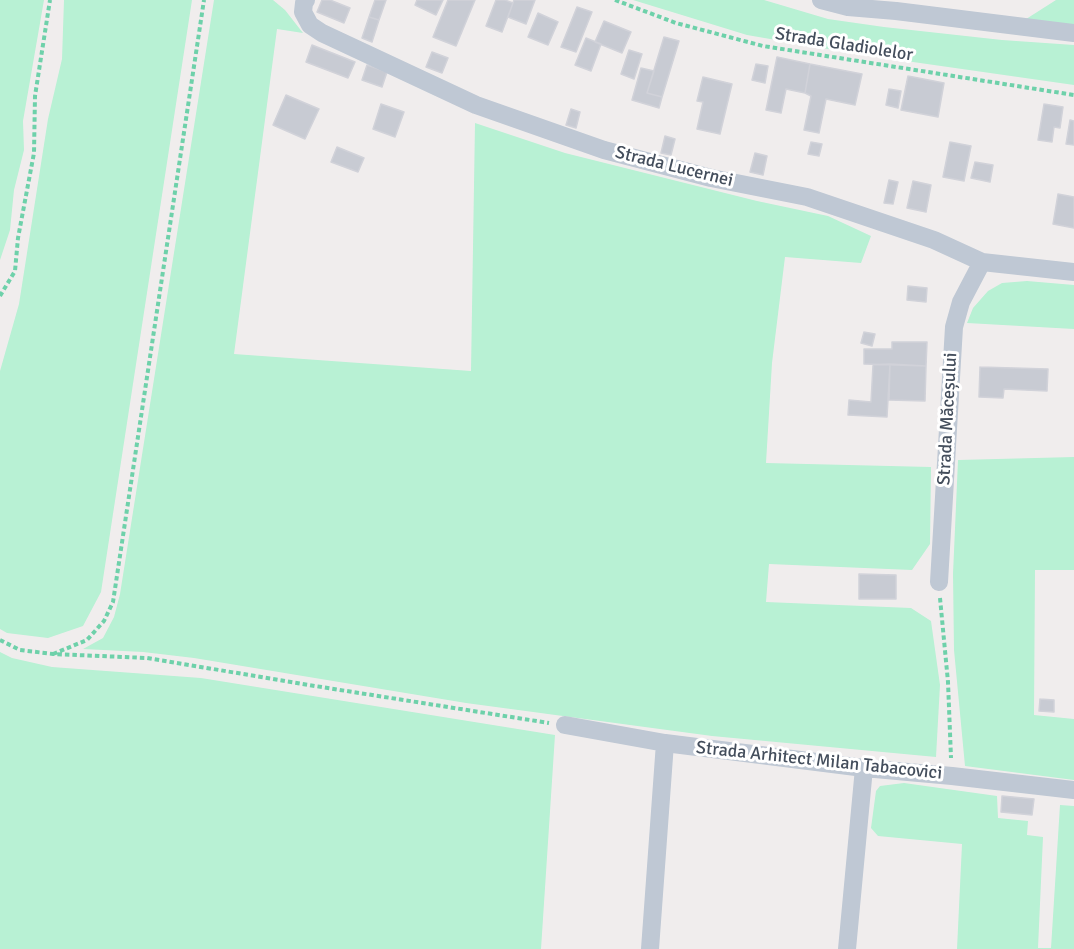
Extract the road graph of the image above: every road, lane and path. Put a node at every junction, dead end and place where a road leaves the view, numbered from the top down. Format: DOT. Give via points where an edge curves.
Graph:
graph roads {
  1 [pos="50,0"];
  2 [pos="204,0"];
  3 [pos="615,0"];
  4 [pos="821,0"];
  5 [pos="305,2"];
  6 [pos="1074,33"];
  7 [pos="1074,95"];
  8 [pos="982,262"];
  9 [pos="1074,272"];
  10 [pos="0,296"];
  11 [pos="939,582"];
  12 [pos="0,640"];
  13 [pos="53,654"];
  14 [pos="565,725"];
  15 [pos="665,743"];
  16 [pos="864,768"];
  17 [pos="951,776"];
  18 [pos="1074,790"];
  19 [pos="650,949"];
  20 [pos="847,949"];
  1 -- 10 [label="path" via="35,96 34,153 15,270"];
  2 -- 13 [label="path" via="113,602 104,621 87,640"];
  3 -- 7 [label="path, Strada Gladiolelor" via="676,23 763,46"];
  4 -- 6 [label="street" via="848,7"];
  5 -- 8 [label="street, Strada Lucernei" via="303,12 310,25 322,33 476,105 604,150 711,178 807,197 933,240"];
  8 -- 9 [label="street, Strada Lucernei"];
  8 -- 11 [label="street, Strada Măceșului" via="961,302 954,327"];
  11 -- 17 [label="path"];
  12 -- 13 [label="path" via="20,650"];
  13 -- 14 [label="path" via="147,658"];
  14 -- 15 [label="street, Strada Arhitect Milan Tabacovici"];
  15 -- 16 [label="street, Strada Arhitect Milan Tabacovici"];
  15 -- 19 [label="street"];
  16 -- 17 [label="street, Strada Arhitect Milan Tabacovici"];
  16 -- 20 [label="street"];
  17 -- 18 [label="street, Strada Arhitect Milan Tabacovici"];
}
